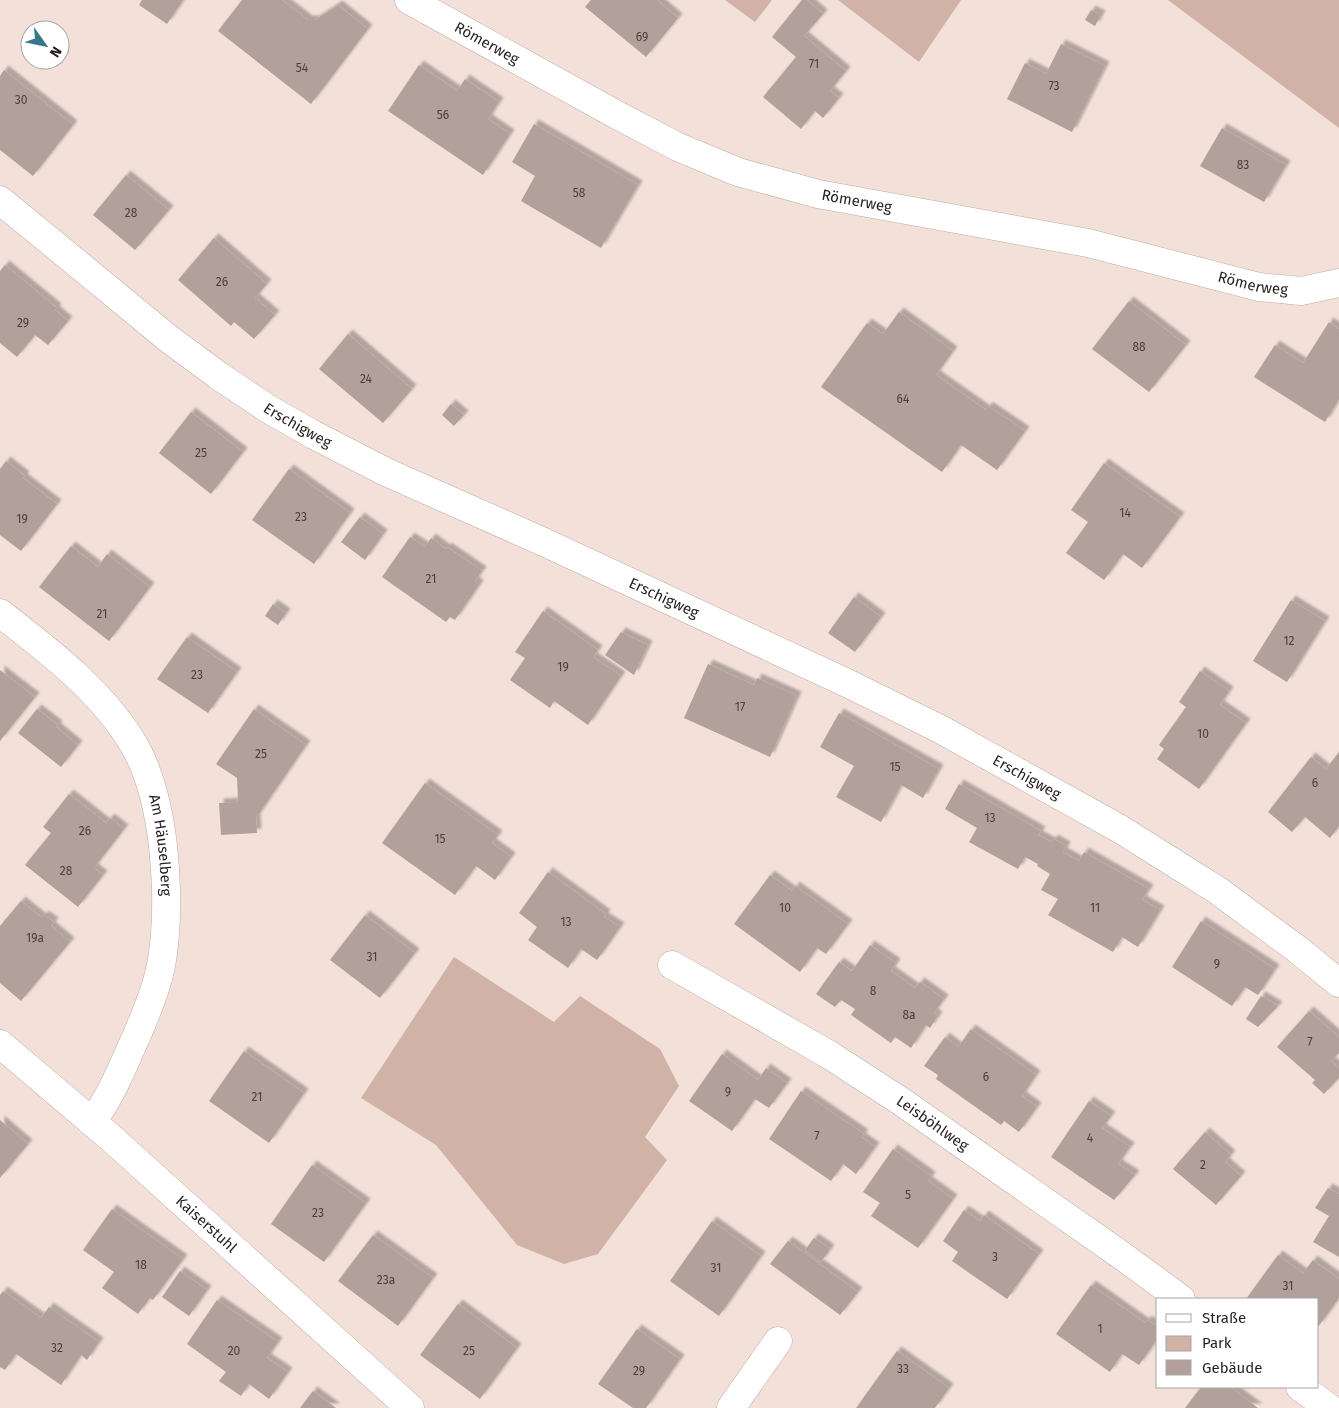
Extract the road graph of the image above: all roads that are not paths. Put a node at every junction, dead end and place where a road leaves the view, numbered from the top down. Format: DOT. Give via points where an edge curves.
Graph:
graph roads {
  1 [pos="409,0"];
  2 [pos="0,200"];
  3 [pos="1339,283"];
  4 [pos="0,613"];
  5 [pos="672,966"];
  6 [pos="1339,983"];
  7 [pos="0,1044"];
  8 [pos="92,1122"];
  9 [pos="1180,1298"];
  10 [pos="778,1341"];
  11 [pos="1301,1388"];
  12 [pos="1339,1390"];
  13 [pos="410,1408"];
  14 [pos="730,1408"];
  15 [pos="1327,1408"];
  1 -- 3 [label="street, Römerweg" via="617,116 678,147 738,172 818,194 1088,244 1259,287 1301,292"];
  2 -- 6 [label="street, Erschigweg" via="169,339 270,410 386,472 562,550 940,729 1120,829 1217,890 1298,948"];
  4 -- 8 [label="street, Am Häuselberg" via="82,682 108,709 134,746 150,780 160,820 167,906 162,961 142,1023 110,1093"];
  5 -- 9 [label="street, Leisböhlweg" via="828,1054 902,1102"];
  7 -- 8 [label="street, Kaiserstuhl"];
  8 -- 13 [label="street, Kaiserstuhl"];
  10 -- 14 [label="street"];
  11 -- 15 [label="street"];
  12 -- 15 [label="street"];
}
